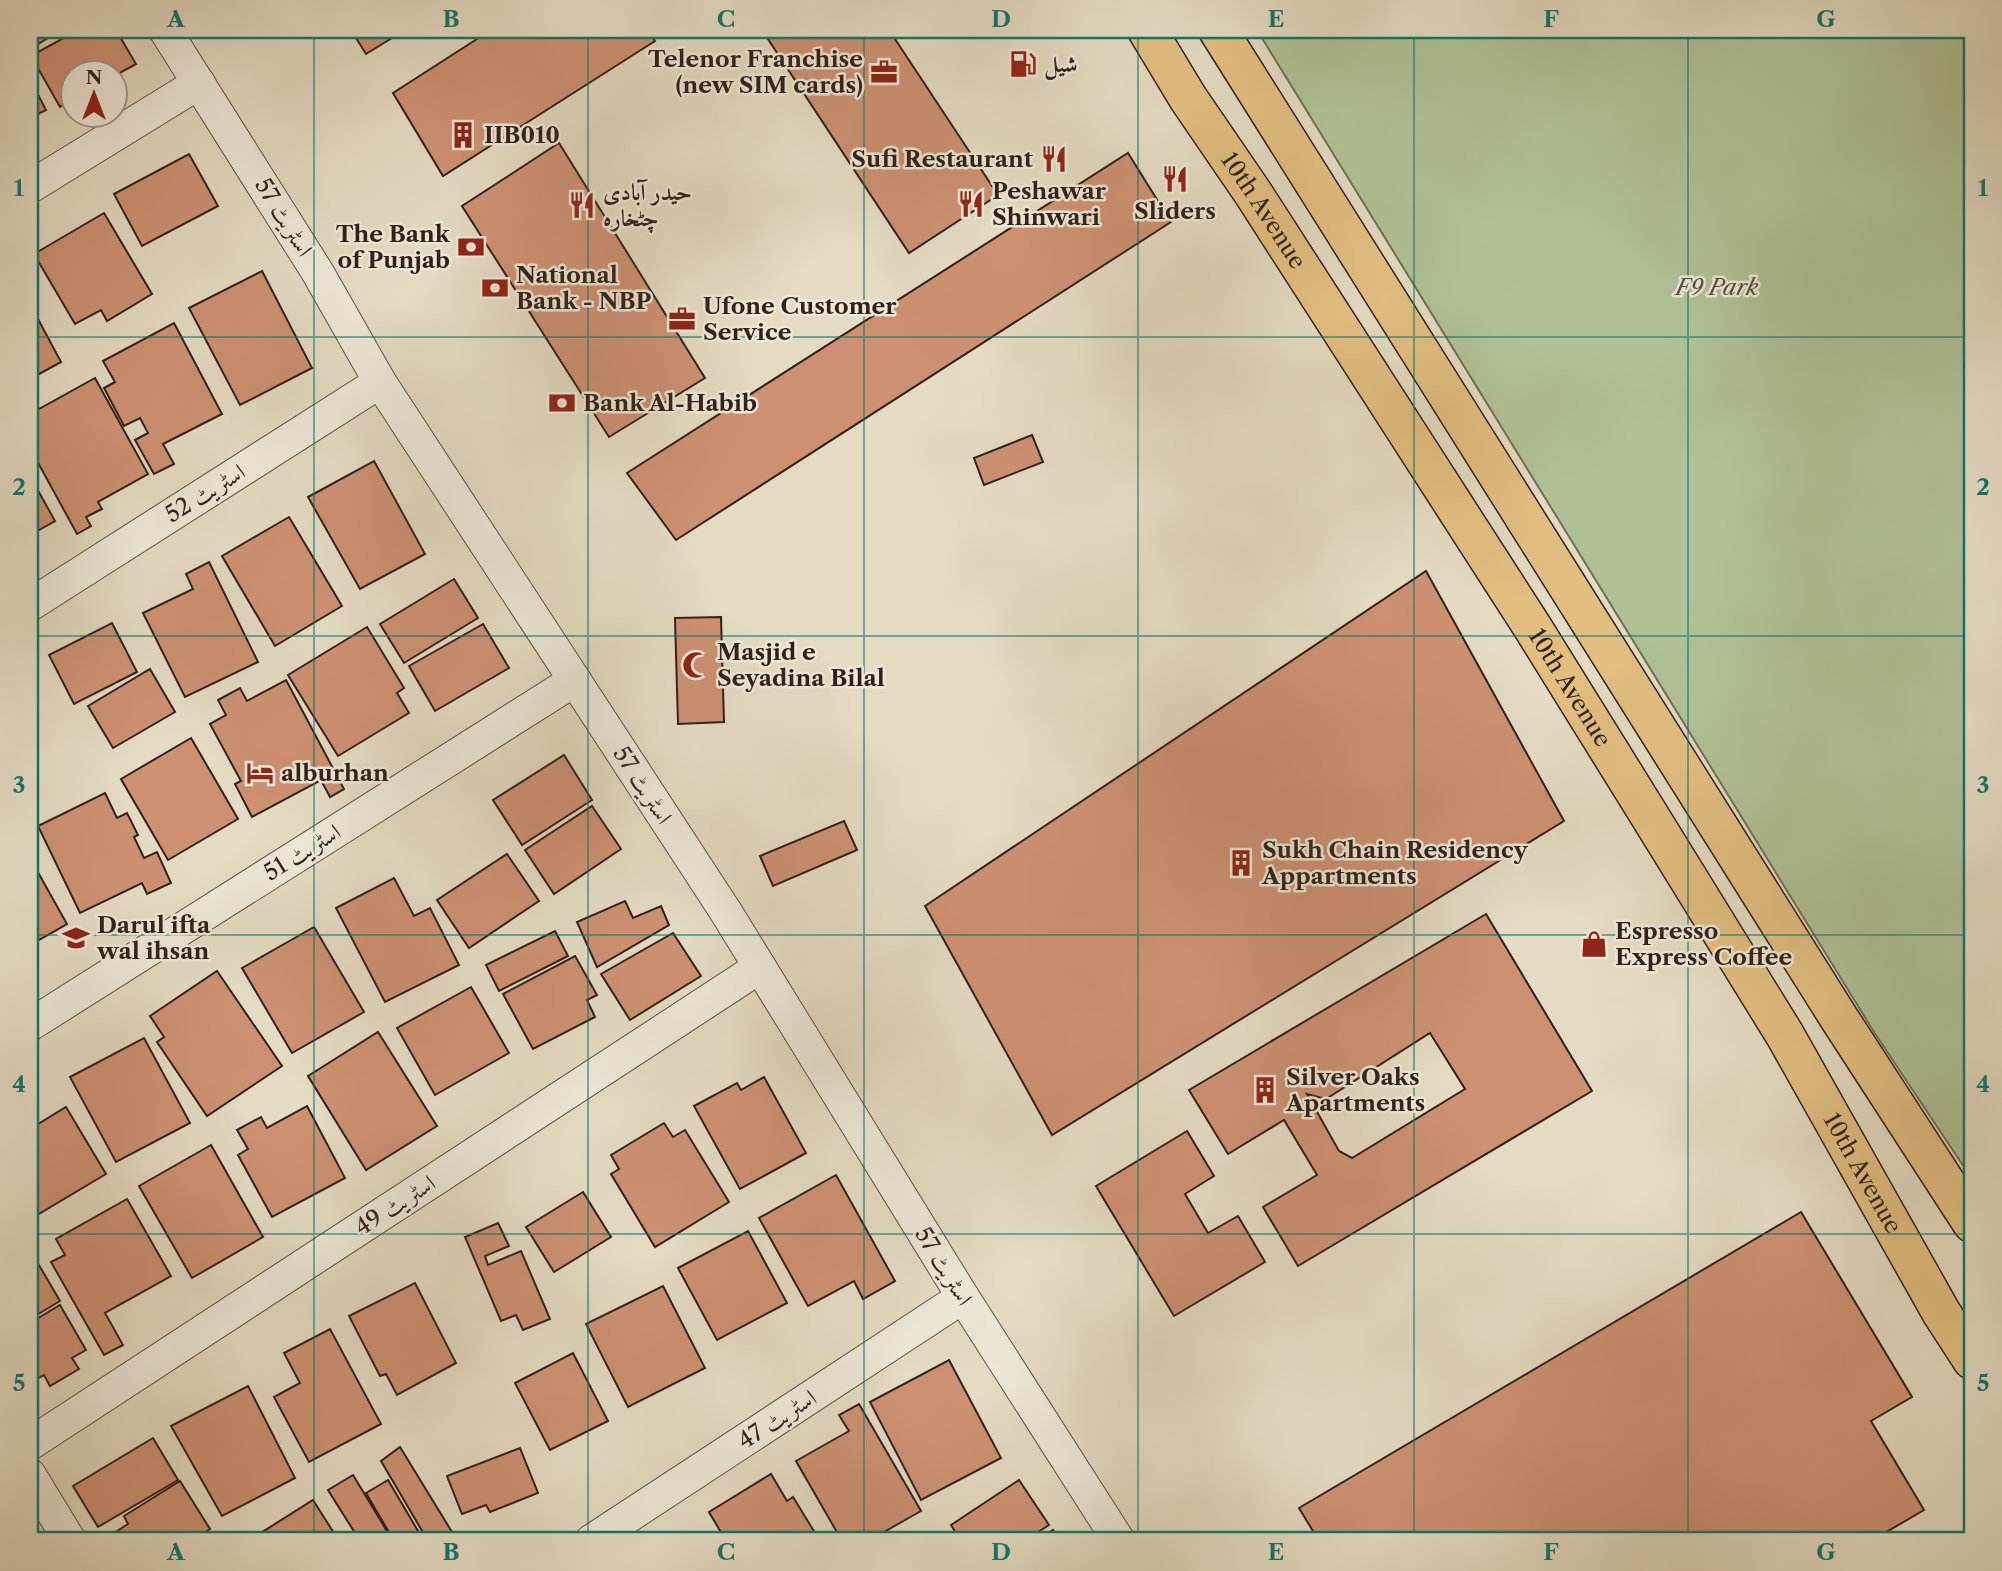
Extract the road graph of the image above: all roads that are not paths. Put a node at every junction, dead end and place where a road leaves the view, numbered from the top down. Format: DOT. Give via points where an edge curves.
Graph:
graph roads {
  1 [pos="165,30"];
  2 [pos="1147,30"];
  3 [pos="1218,30"];
  4 [pos="199,83"];
  5 [pos="30,187"];
  6 [pos="380,382"];
  7 [pos="1472,432"];
  8 [pos="1426,462"];
  9 [pos="30,604"];
  10 [pos="575,680"];
  11 [pos="760,967"];
  12 [pos="30,1025"];
  13 [pos="1972,1223"];
  14 [pos="963,1297"];
  15 [pos="1972,1360"];
  16 [pos="30,1444"];
  17 [pos="30,1475"];
  18 [pos="70,1541"];
  19 [pos="591,1541"];
  20 [pos="1119,1541"];
  1 -- 4 [label="street, اسٹریٹ 57"];
  2 -- 8 [label="main road, 10th Avenue"];
  3 -- 7 [label="main road"];
  4 -- 5 [label="street"];
  4 -- 6 [label="street, اسٹریٹ 57"];
  6 -- 9 [label="street, اسٹریٹ 52"];
  6 -- 10 [label="street, اسٹریٹ 57"];
  7 -- 8 [label="main road"];
  7 -- 13 [label="main road"];
  8 -- 15 [label="main road, 10th Avenue" via="1785,1035"];
  10 -- 11 [label="street, اسٹریٹ 57"];
  10 -- 12 [label="street, اسٹریٹ 51"];
  11 -- 14 [label="street, اسٹریٹ 57"];
  11 -- 16 [label="street, اسٹریٹ 49"];
  14 -- 19 [label="street, اسٹریٹ 47"];
  14 -- 20 [label="street, اسٹریٹ 57"];
  17 -- 18 [label="street"];
}
